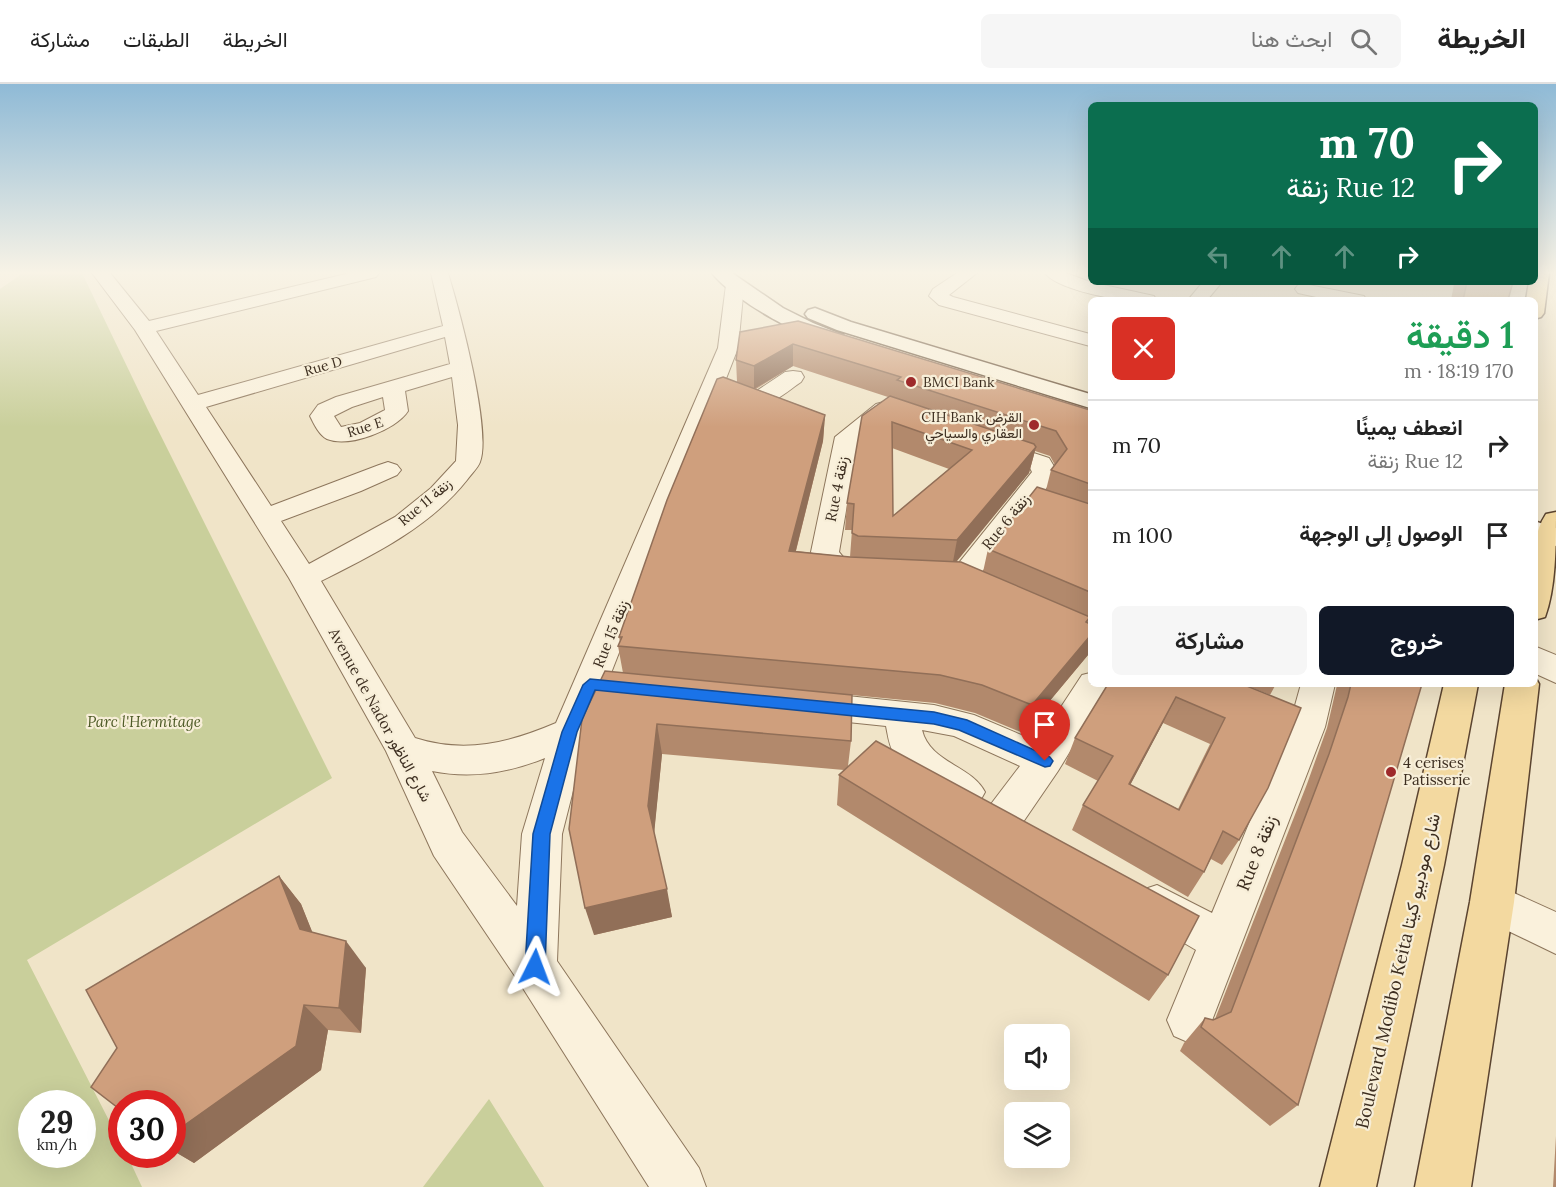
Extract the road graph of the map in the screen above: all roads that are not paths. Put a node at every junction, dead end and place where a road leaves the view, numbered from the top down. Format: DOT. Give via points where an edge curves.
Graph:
graph roads {
  1 [pos="141,324"];
  2 [pos="158,324"];
  3 [pos="452,324"];
  4 [pos="737,324"];
  5 [pos="803,324"];
  6 [pos="840,324"];
  7 [pos="1033,324"];
  8 [pos="144,328"];
  9 [pos="453,328"];
  10 [pos="814,332"];
  11 [pos="787,338"];
  12 [pos="1088,339"];
  13 [pos="460,369"];
  14 [pos="793,377"];
  15 [pos="393,388"];
  16 [pos="735,392"];
  17 [pos="1088,400"];
  18 [pos="193,404"];
  19 [pos="785,412"];
  20 [pos="1088,417"];
  21 [pos="912,419"];
  22 [pos="969,439"];
  23 [pos="388,470"];
  24 [pos="267,517"];
  25 [pos="1548,542"];
  26 [pos="889,576"];
  27 [pos="304,578"];
  28 [pos="960,582"];
  29 [pos="1538,590"];
  30 [pos="1556,621"];
  31 [pos="1538,628"];
  32 [pos="1538,659"];
  33 [pos="1556,670"];
  34 [pos="1092,687"];
  35 [pos="1316,687"];
  36 [pos="1460,687"];
  37 [pos="1522,687"];
  38 [pos="783,703"];
  39 [pos="902,716"];
  40 [pos="570,732"];
  41 [pos="402,748"];
  42 [pos="1045,761"];
  43 [pos="1128,887"];
  44 [pos="1492,902"];
  45 [pos="1556,934"];
  46 [pos="1221,941"];
  47 [pos="535,967"];
  48 [pos="1190,1020"];
  49 [pos="680,1187"];
  50 [pos="1348,1187"];
  51 [pos="1443,1187"];
  1 -- 8 [label="street, Avenue de Nador شارع الناظور"];
  2 -- 8 [label="street"];
  3 -- 9 [label="street, Rue 11 زنقة"];
  4 -- 16 [label="street, Rue 15 زنقة"];
  5 -- 10 [label="main road"];
  6 -- 17 [label="main road"];
  7 -- 12 [label="street"];
  8 -- 18 [label="street, Avenue de Nador شارع الناظور"];
  9 -- 13 [label="street, Rue 11 زنقة"];
  9 -- 18 [label="street, Rue D"];
  10 -- 11 [label="street"];
  10 -- 20 [label="main road"];
  13 -- 15 [label="street"];
  13 -- 27 [label="street, Rue 11 زنقة" via="472,433 467,463 445,490 404,522"];
  14 -- 16 [label="street"];
  16 -- 19 [label="street"];
  16 -- 40 [label="street, Rue 15 زنقة" via="606,686"];
  18 -- 24 [label="street, Avenue de Nador شارع الناظور"];
  21 -- 26 [label="street, Rue 4 زنقة" via="884,409 836,433 825,552 829,563 854,574"];
  22 -- 28 [label="street, Rue 6 زنقة" via="1040,463 1045,473 1035,503"];
  23 -- 24 [label="street"];
  24 -- 27 [label="street, Avenue de Nador شارع الناظور"];
  25 -- 29 [label="main road"];
  27 -- 41 [label="street, Avenue de Nador شارع الناظور"];
  30 -- 31 [label="main road"];
  32 -- 33 [label="street"];
  34 -- 42 [label="street"];
  35 -- 46 [label="street, Rue 8 زنقة" via="1292,720"];
  36 -- 50 [label="main road, Boulevard Modibo Keita شارع موديبو كيتا"];
  37 -- 44 [label="main road"];
  38 -- 39 [label="street"];
  39 -- 42 [label="street" via="962,724"];
  39 -- 42 [label="street" via="908,746 929,769 1020,825"];
  40 -- 41 [label="street" via="491,760 456,763"];
  40 -- 47 [label="street, Rue 15 زنقة" via="542,834"];
  41 -- 47 [label="street, Avenue de Nador شارع الناظور" via="448,844"];
  43 -- 46 [label="street"];
  44 -- 45 [label="street"];
  44 -- 51 [label="main road"];
  46 -- 48 [label="street, Rue 8 زنقة"];
  47 -- 49 [label="street, Avenue de Nador شارع الناظور"];
}
